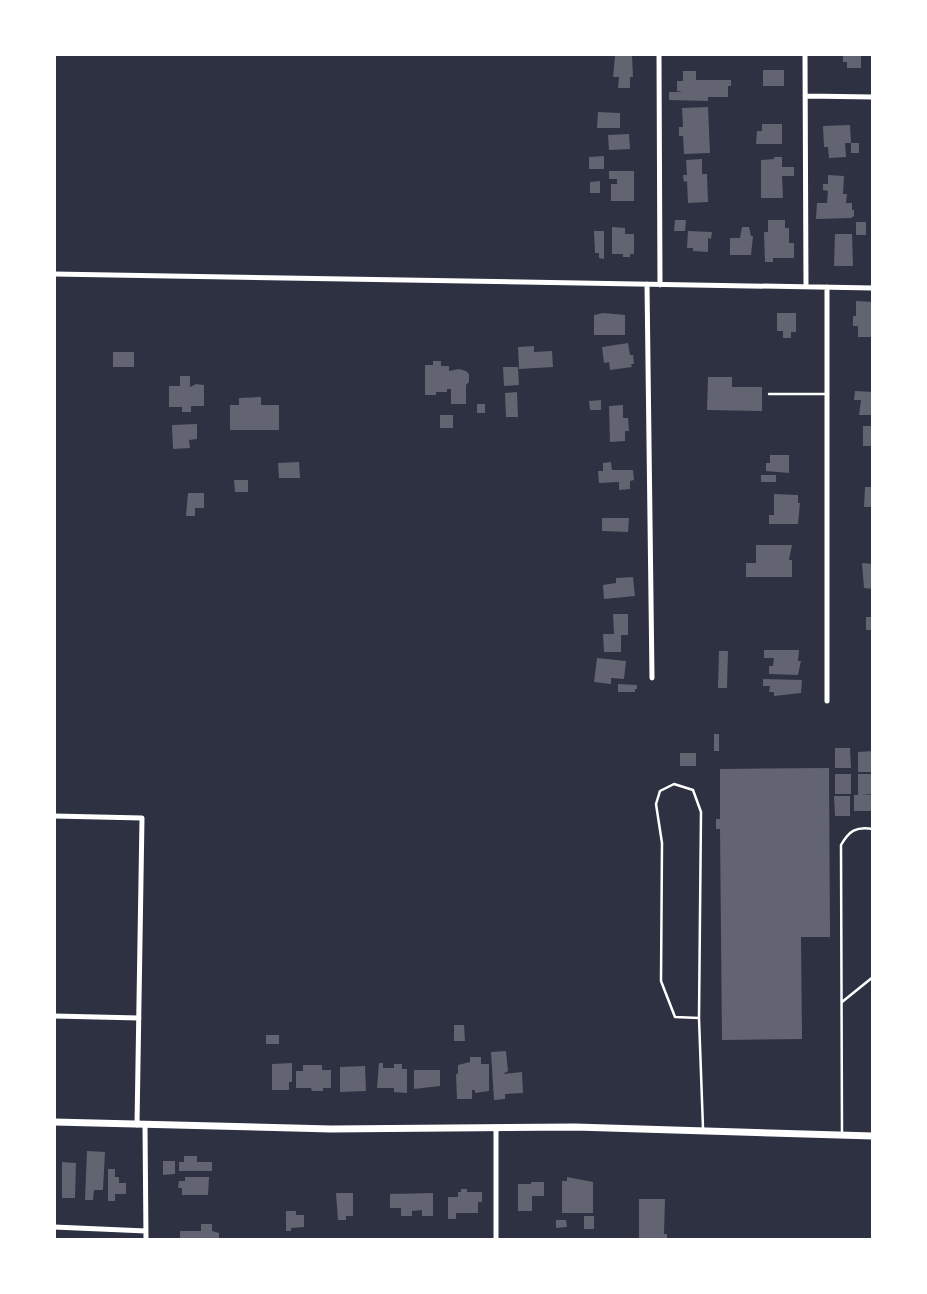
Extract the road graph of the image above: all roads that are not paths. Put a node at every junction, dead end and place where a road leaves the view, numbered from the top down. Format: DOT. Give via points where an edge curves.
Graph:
graph roads {
  1 [pos="659,54"];
  2 [pos="805,54"];
  3 [pos="805,96"];
  4 [pos="873,97"];
  5 [pos="54,274"];
  6 [pos="647,284"];
  7 [pos="660,285"];
  8 [pos="806,287"];
  9 [pos="827,287"];
  10 [pos="873,288"];
  11 [pos="769,394"];
  12 [pos="827,394"];
  13 [pos="652,678"];
  14 [pos="827,701"];
  15 [pos="54,816"];
  16 [pos="873,829"];
  17 [pos="873,977"];
  18 [pos="842,1002"];
  19 [pos="54,1016"];
  20 [pos="139,1018"];
  21 [pos="699,1018"];
  22 [pos="54,1122"];
  23 [pos="141,1125"];
  24 [pos="496,1127"];
  25 [pos="703,1131"];
  26 [pos="842,1135"];
  27 [pos="873,1136"];
  28 [pos="54,1227"];
  29 [pos="146,1231"];
  30 [pos="146,1240"];
  31 [pos="496,1240"];
  1 -- 7 [label="street"];
  2 -- 3 [label="street"];
  3 -- 4 [label="street"];
  3 -- 8 [label="street"];
  5 -- 6 [label="street"];
  6 -- 7 [label="street"];
  6 -- 13 [label="street"];
  7 -- 8 [label="street"];
  8 -- 9 [label="street"];
  9 -- 10 [label="street"];
  9 -- 12 [label="street"];
  11 -- 12 [label="lane"];
  12 -- 14 [label="street"];
  15 -- 20 [label="street" via="142,818"];
  16 -- 18 [label="lane" via="855,829 841,845"];
  17 -- 18 [label="lane"];
  18 -- 26 [label="lane"];
  19 -- 20 [label="street"];
  20 -- 23 [label="street"];
  21 -- 21 [label="lane" via="675,1017 661,981 662,843 656,804 660,791 674,784 693,790 701,812"];
  21 -- 25 [label="lane"];
  22 -- 23 [label="street"];
  23 -- 24 [label="street"];
  23 -- 29 [label="street"];
  24 -- 25 [label="street"];
  24 -- 31 [label="street"];
  25 -- 26 [label="street"];
  26 -- 27 [label="street"];
  28 -- 29 [label="street"];
  29 -- 30 [label="street"];
}
